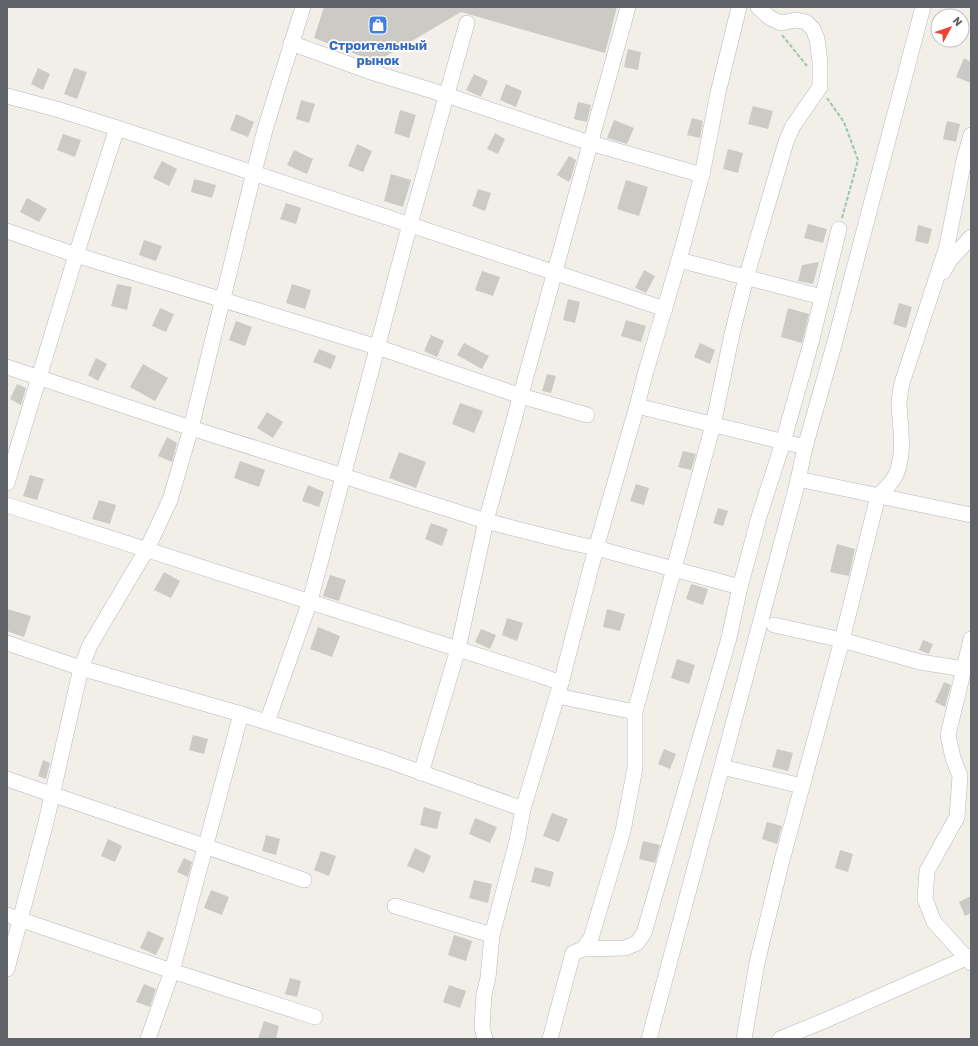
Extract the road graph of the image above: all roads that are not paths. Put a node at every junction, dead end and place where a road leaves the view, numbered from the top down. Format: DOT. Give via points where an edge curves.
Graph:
graph roads {
  1 [pos="303,7"];
  2 [pos="628,7"];
  3 [pos="739,7"];
  4 [pos="758,7"];
  5 [pos="923,7"];
  6 [pos="467,23"];
  7 [pos="291,43"];
  8 [pos="446,95"];
  9 [pos="7,96"];
  10 [pos="117,128"];
  11 [pos="971,136"];
  12 [pos="590,143"];
  13 [pos="968,160"];
  14 [pos="254,172"];
  15 [pos="702,175"];
  16 [pos="410,224"];
  17 [pos="839,229"];
  18 [pos="7,231"];
  19 [pos="971,237"];
  20 [pos="76,255"];
  21 [pos="679,260"];
  22 [pos="555,272"];
  23 [pos="746,278"];
  24 [pos="931,293"];
  25 [pos="822,297"];
  26 [pos="222,299"];
  27 [pos="665,308"];
  28 [pos="377,347"];
  29 [pos="7,368"];
  30 [pos="39,378"];
  31 [pos="521,396"];
  32 [pos="637,406"];
  33 [pos="587,415"];
  34 [pos="713,425"];
  35 [pos="191,428"];
  36 [pos="783,442"];
  37 [pos="805,447"];
  38 [pos="343,476"];
  39 [pos="798,479"];
  40 [pos="7,483"];
  41 [pos="878,496"];
  42 [pos="7,505"];
  43 [pos="971,515"];
  44 [pos="486,521"];
  45 [pos="596,548"];
  46 [pos="147,549"];
  47 [pos="674,570"];
  48 [pos="740,587"];
  49 [pos="310,601"];
  50 [pos="774,625"];
  51 [pos="971,639"];
  52 [pos="842,640"];
  53 [pos="7,643"];
  54 [pos="458,649"];
  55 [pos="81,668"];
  56 [pos="964,669"];
  57 [pos="559,690"];
  58 [pos="635,712"];
  59 [pos="241,714"];
  60 [pos="267,722"];
  61 [pos="722,767"];
  62 [pos="421,773"];
  63 [pos="966,774"];
  64 [pos="7,779"];
  65 [pos="802,786"];
  66 [pos="52,796"];
  67 [pos="523,809"];
  68 [pos="206,847"];
  69 [pos="304,880"];
  70 [pos="394,906"];
  71 [pos="14,917"];
  72 [pos="492,935"];
  73 [pos="583,949"];
  74 [pos="970,959"];
  75 [pos="7,969"];
  76 [pos="172,971"];
  77 [pos="315,1018"];
  78 [pos="148,1039"];
  79 [pos="485,1039"];
  80 [pos="550,1039"];
  81 [pos="649,1039"];
  82 [pos="744,1039"];
  83 [pos="780,1039"];
  1 -- 7 [label="street"];
  2 -- 12 [label="street"];
  3 -- 15 [label="street" via="718,93"];
  4 -- 23 [label="street" via="770,18 781,23 796,20 806,22 813,29 820,62 820,87 793,126 786,142"];
  5 -- 37 [label="street"];
  6 -- 8 [label="street"];
  7 -- 8 [label="street" via="368,71"];
  7 -- 14 [label="street"];
  8 -- 12 [label="street"];
  8 -- 16 [label="street"];
  9 -- 10 [label="street"];
  10 -- 14 [label="street"];
  10 -- 20 [label="street"];
  11 -- 13 [label="street"];
  12 -- 15 [label="street"];
  12 -- 22 [label="street"];
  13 -- 24 [label="street" via="947,246"];
  14 -- 16 [label="street"];
  14 -- 26 [label="street"];
  15 -- 21 [label="street"];
  16 -- 22 [label="street"];
  16 -- 28 [label="street"];
  17 -- 25 [label="street"];
  18 -- 20 [label="street"];
  19 -- 24 [label="street" via="950,260"];
  20 -- 26 [label="street"];
  20 -- 30 [label="street"];
  21 -- 23 [label="street"];
  21 -- 27 [label="street"];
  22 -- 27 [label="street"];
  22 -- 31 [label="street"];
  23 -- 25 [label="street"];
  23 -- 34 [label="street"];
  24 -- 41 [label="street" via="902,383 899,404 902,428 901,453 897,473"];
  25 -- 36 [label="street"];
  26 -- 28 [label="street"];
  26 -- 35 [label="street"];
  27 -- 32 [label="street"];
  28 -- 31 [label="street"];
  28 -- 38 [label="street"];
  29 -- 30 [label="street"];
  30 -- 35 [label="street"];
  30 -- 40 [label="street"];
  31 -- 33 [label="street"];
  31 -- 44 [label="street"];
  32 -- 34 [label="street"];
  32 -- 45 [label="street"];
  34 -- 36 [label="street"];
  34 -- 47 [label="street"];
  35 -- 38 [label="street"];
  35 -- 46 [label="street" via="170,500"];
  36 -- 37 [label="street"];
  36 -- 48 [label="street"];
  37 -- 39 [label="street"];
  38 -- 44 [label="street"];
  38 -- 49 [label="street"];
  39 -- 41 [label="street"];
  39 -- 61 [label="street"];
  41 -- 43 [label="street"];
  41 -- 52 [label="street"];
  42 -- 46 [label="street"];
  44 -- 45 [label="street"];
  44 -- 54 [label="street"];
  45 -- 47 [label="street"];
  45 -- 57 [label="street"];
  46 -- 49 [label="street"];
  46 -- 55 [label="street" via="90,645"];
  47 -- 48 [label="street"];
  47 -- 58 [label="street"];
  48 -- 73 [label="street" via="729,638 644,933 637,943 626,948"];
  49 -- 54 [label="street"];
  49 -- 60 [label="street"];
  50 -- 52 [label="street"];
  51 -- 56 [label="street"];
  52 -- 56 [label="street" via="920,662"];
  52 -- 65 [label="street"];
  53 -- 55 [label="street"];
  54 -- 57 [label="street"];
  54 -- 62 [label="street"];
  55 -- 59 [label="street"];
  55 -- 66 [label="street"];
  56 -- 63 [label="street" via="948,734 953,758"];
  57 -- 58 [label="street"];
  57 -- 67 [label="street"];
  58 -- 73 [label="street" via="635,768 623,831 591,938"];
  59 -- 60 [label="street"];
  59 -- 68 [label="street"];
  60 -- 62 [label="street"];
  61 -- 65 [label="street"];
  61 -- 81 [label="street"];
  62 -- 67 [label="street"];
  63 -- 74 [label="street" via="957,817 927,871 925,899 934,922"];
  64 -- 66 [label="street"];
  65 -- 82 [label="street" via="757,963"];
  66 -- 68 [label="street"];
  66 -- 71 [label="street"];
  67 -- 72 [label="street"];
  68 -- 69 [label="street"];
  68 -- 76 [label="street"];
  70 -- 72 [label="street"];
  71 -- 75 [label="street"];
  71 -- 76 [label="street"];
  72 -- 79 [label="street" via="484,994 482,1027"];
  73 -- 80 [label="street" via="573,953"];
  74 -- 83 [label="street"];
  76 -- 77 [label="street"];
  76 -- 78 [label="street"];
}
